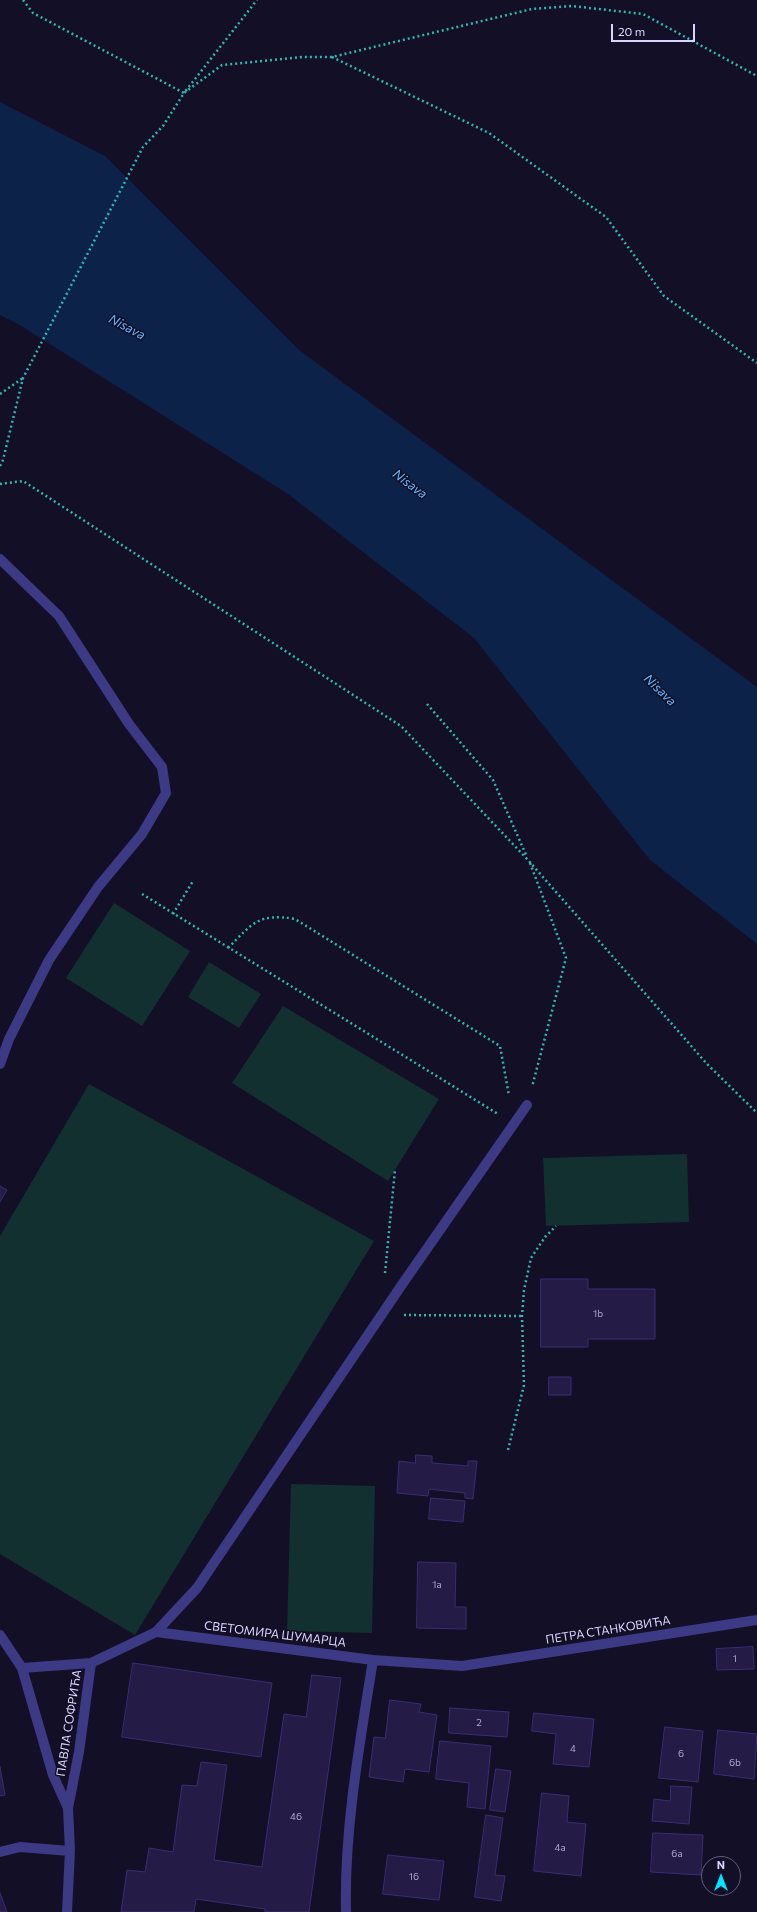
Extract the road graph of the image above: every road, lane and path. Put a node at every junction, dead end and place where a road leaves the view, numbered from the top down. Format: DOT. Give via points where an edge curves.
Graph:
graph roads {
  1 [pos="23,0"];
  2 [pos="257,0"];
  3 [pos="332,57"];
  4 [pos="757,76"];
  5 [pos="184,92"];
  6 [pos="757,363"];
  7 [pos="23,378"];
  8 [pos="0,394"];
  9 [pos="0,455"];
  10 [pos="3,460"];
  11 [pos="0,466"];
  12 [pos="0,484"];
  13 [pos="0,559"];
  14 [pos="427,704"];
  15 [pos="528,860"];
  16 [pos="193,881"];
  17 [pos="142,894"];
  18 [pos="173,914"];
  19 [pos="228,948"];
  20 [pos="0,1064"];
  21 [pos="527,1105"];
  22 [pos="757,1113"];
  23 [pos="514,1124"];
  24 [pos="395,1170"];
  25 [pos="556,1226"];
  26 [pos="385,1277"];
  27 [pos="382,1315"];
  28 [pos="522,1316"];
  29 [pos="508,1450"];
  30 [pos="757,1620"];
  31 [pos="156,1632"];
  32 [pos="0,1635"];
  33 [pos="373,1660"];
  34 [pos="91,1663"];
  35 [pos="462,1666"];
  36 [pos="22,1668"];
  37 [pos="68,1808"];
  38 [pos="70,1851"];
  39 [pos="0,1852"];
  40 [pos="67,1912"];
  41 [pos="346,1912"];
  1 -- 5 [label="path" via="33,13"];
  2 -- 5 [label="path"];
  3 -- 4 [label="path" via="494,16 532,9 572,6 643,14"];
  3 -- 5 [label="path" via="302,57 222,65"];
  3 -- 6 [label="path" via="489,133 600,212 664,296"];
  5 -- 7 [label="path" via="163,126 143,147"];
  7 -- 8 [label="path"];
  7 -- 10 [label="path"];
  9 -- 10 [label="path"];
  10 -- 11 [label="path"];
  12 -- 15 [label="path" via="24,481 401,726"];
  13 -- 20 [label="street" via="59,616 129,724 162,767 166,793 142,834 98,887 49,960"];
  14 -- 15 [label="path" via="493,780"];
  15 -- 21 [label="path" via="566,958"];
  15 -- 22 [label="path" via="707,1064"];
  16 -- 18 [label="path"];
  17 -- 18 [label="path"];
  18 -- 19 [label="path"];
  19 -- 23 [label="path"];
  19 -- 23 [label="path" via="265,917 295,919 481,1033 500,1046"];
  21 -- 23 [label="street"];
  23 -- 27 [label="street"];
  24 -- 26 [label="path"];
  25 -- 28 [label="path" via="531,1258 524,1290"];
  27 -- 28 [label="path"];
  27 -- 31 [label="street" via="197,1588"];
  28 -- 29 [label="path" via="524,1386"];
  30 -- 35 [label="street, ПЕТРА СТАНКОВИЋА"];
  31 -- 33 [label="street, СВЕТОМИРА ШУМАРЦА"];
  31 -- 34 [label="street"];
  32 -- 36 [label="street, ПАВЛА СОФРИЋА"];
  33 -- 35 [label="street, СВЕТОМИРА ШУМАРЦА"];
  33 -- 41 [label="street" via="355,1776 345,1890"];
  34 -- 36 [label="street, ПАВЛА СОФРИЋА"];
  34 -- 37 [label="street, ПАВЛА СОФРИЋА" via="79,1752"];
  36 -- 37 [label="street, ПАВЛА СОФРИЋА" via="53,1775"];
  37 -- 38 [label="street, ПАВЛА СОФРИЋА"];
  38 -- 39 [label="street" via="20,1847"];
  38 -- 40 [label="street, ПАВЛА СОФРИЋА"];
}
